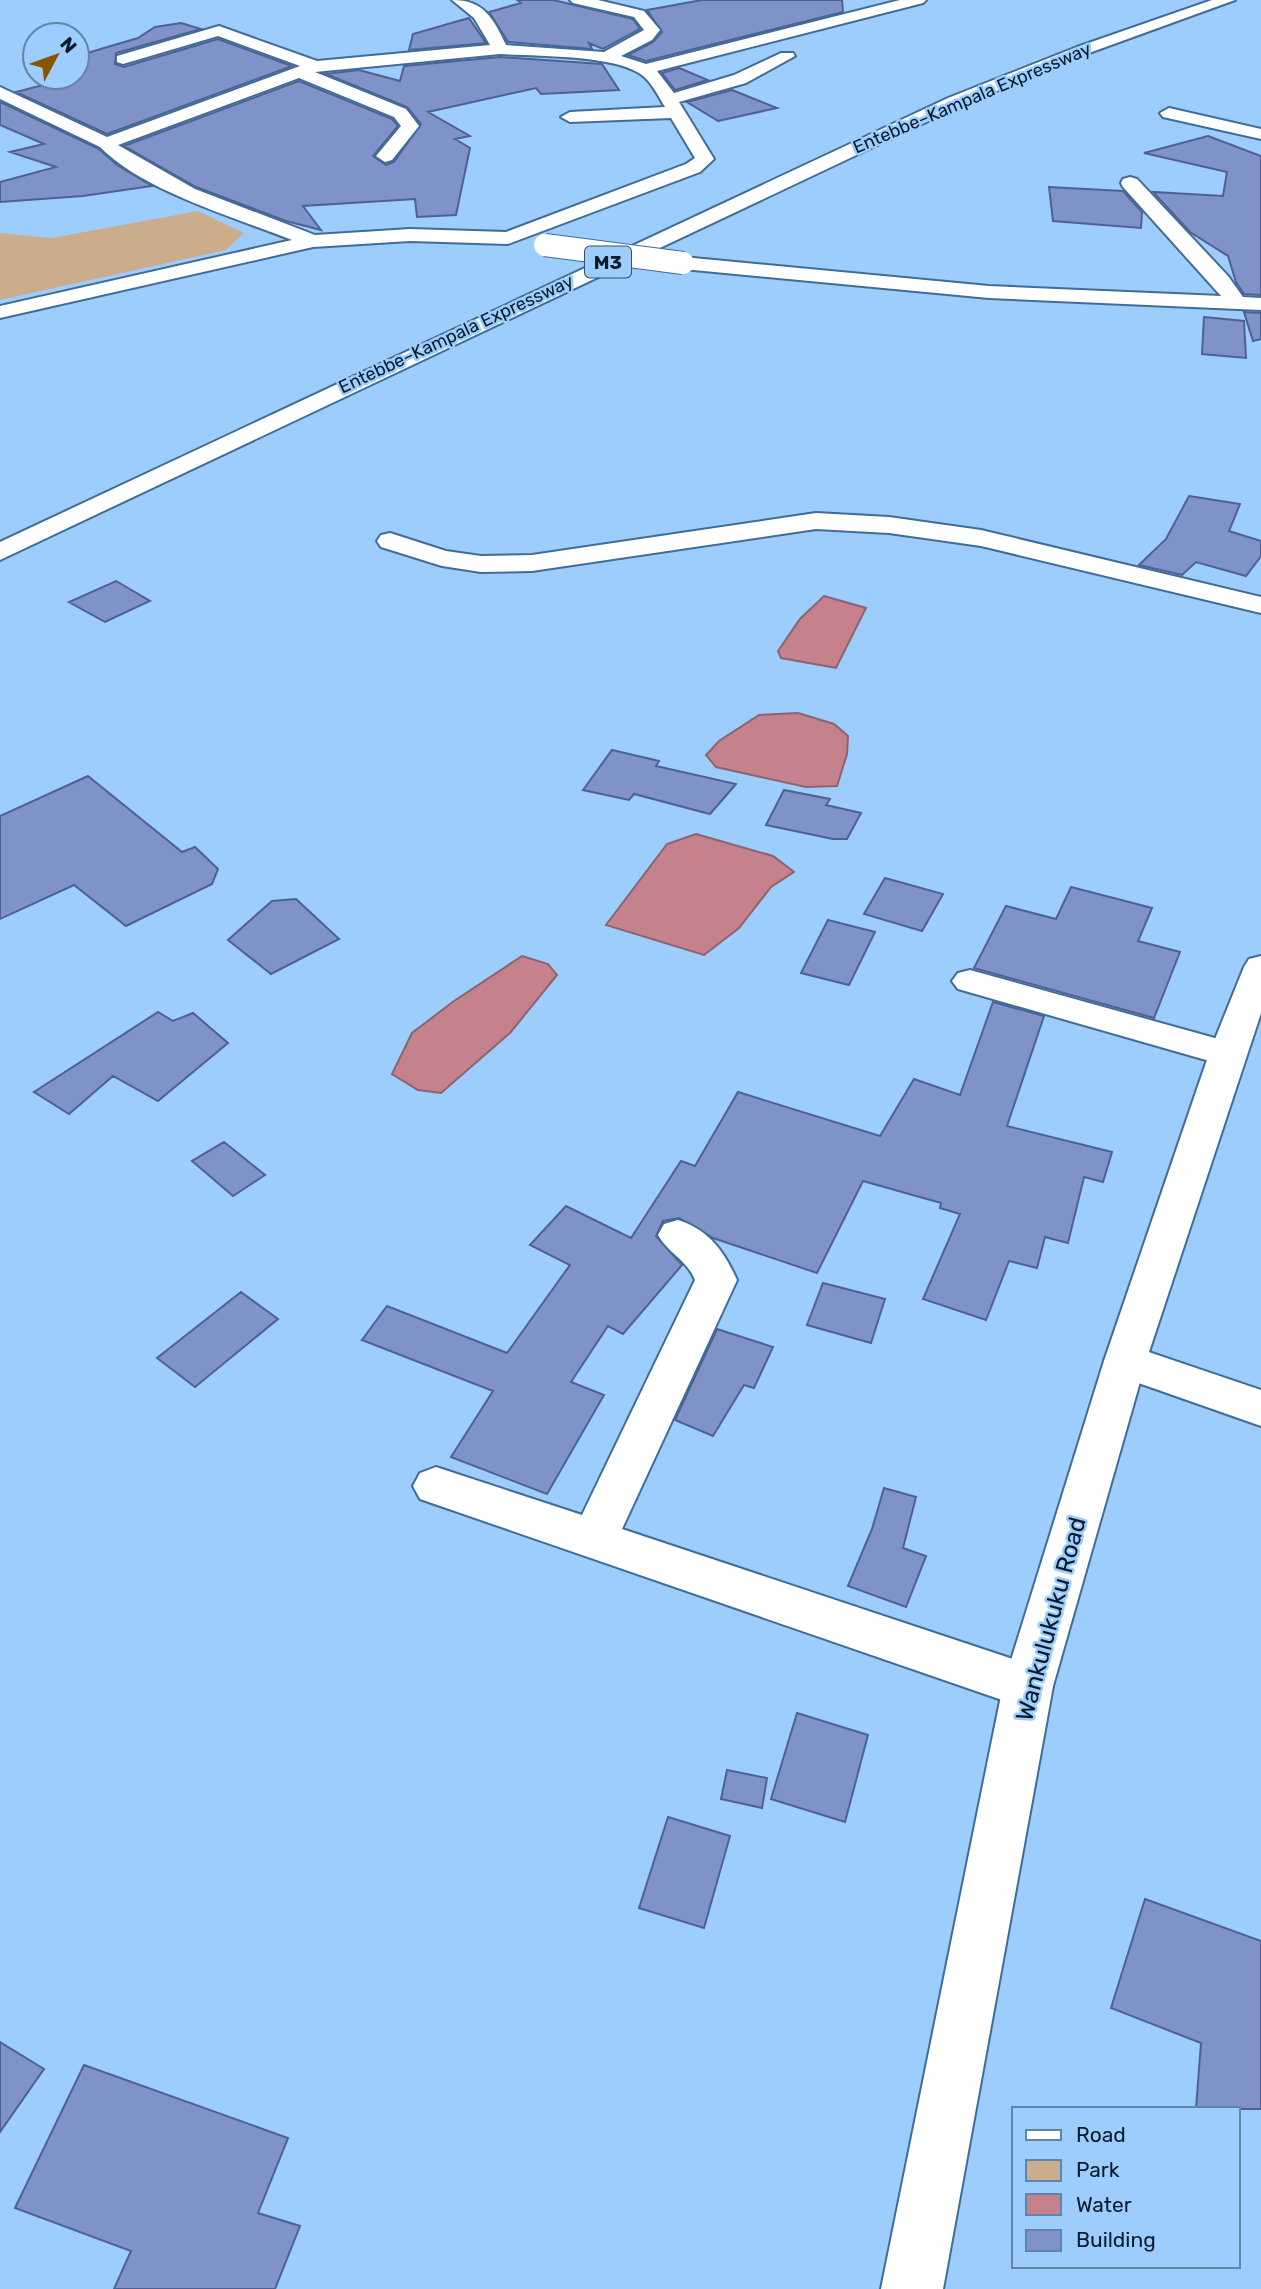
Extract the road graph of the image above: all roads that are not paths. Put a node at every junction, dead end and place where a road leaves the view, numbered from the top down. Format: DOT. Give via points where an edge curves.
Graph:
graph roads {
  1 [pos="460,0"];
  2 [pos="578,0"];
  3 [pos="918,0"];
  4 [pos="1196,0"];
  5 [pos="1227,0"];
  6 [pos="500,49"];
  7 [pos="787,56"];
  8 [pos="607,57"];
  9 [pos="122,59"];
  10 [pos="308,69"];
  11 [pos="645,69"];
  12 [pos="0,92"];
  13 [pos="673,106"];
  14 [pos="43,111"];
  15 [pos="1169,113"];
  16 [pos="570,117"];
  17 [pos="11,118"];
  18 [pos="1261,135"];
  19 [pos="106,143"];
  20 [pos="385,156"];
  21 [pos="1130,183"];
  22 [pos="509,238"];
  23 [pos="313,241"];
  24 [pos="1236,303"];
  25 [pos="1261,304"];
  26 [pos="0,312"];
  27 [pos="394,342"];
  28 [pos="390,541"];
  29 [pos="0,552"];
  30 [pos="1261,605"];
  31 [pos="1261,967"];
  32 [pos="970,981"];
  33 [pos="1227,1054"];
  34 [pos="678,1235"];
  35 [pos="1125,1361"];
  36 [pos="1261,1408"];
  37 [pos="436,1486"];
  38 [pos="594,1538"];
  39 [pos="1028,1686"];
  40 [pos="912,2289"];
  1 -- 6 [label="main road" via="473,7 492,29"];
  2 -- 8 [label="main road" via="639,15 652,30"];
  3 -- 11 [label="main road"];
  4 -- 27 [label="main road, Entebbe–Kampala Expressway / M3" via="1075,41 832,139"];
  5 -- 29 [label="main road, Entebbe–Kampala Expressway / M3" via="1083,50 954,102"];
  6 -- 8 [label="main road"];
  6 -- 10 [label="main road"];
  7 -- 13 [label="main road"];
  8 -- 11 [label="main road"];
  9 -- 10 [label="main road" via="219,31"];
  10 -- 19 [label="main road"];
  10 -- 20 [label="main road" via="400,113 410,126"];
  11 -- 13 [label="main road"];
  12 -- 14 [label="main road"];
  13 -- 16 [label="main road"];
  13 -- 22 [label="main road" via="705,159 703,163"];
  14 -- 17 [label="main road"];
  14 -- 19 [label="main road"];
  15 -- 18 [label="main road"];
  19 -- 23 [label="main road" via="118,155 188,193"];
  21 -- 24 [label="main road" via="1221,280"];
  22 -- 23 [label="main road" via="410,236"];
  22 -- 24 [label="main road, bridge" via="683,263 989,292"];
  23 -- 26 [label="main road"];
  24 -- 25 [label="main road"];
  28 -- 30 [label="main road" via="455,560 532,563 816,521 889,525 981,538"];
  31 -- 33 [label="main road, Wankulukuku Road"];
  32 -- 33 [label="main road"];
  33 -- 35 [label="main road, Wankulukuku Road"];
  34 -- 38 [label="main road" via="707,1258 716,1280"];
  35 -- 36 [label="main road"];
  35 -- 39 [label="main road, Wankulukuku Road"];
  37 -- 38 [label="main road"];
  38 -- 39 [label="main road"];
  39 -- 40 [label="main road, Wankulukuku Road"];
}
